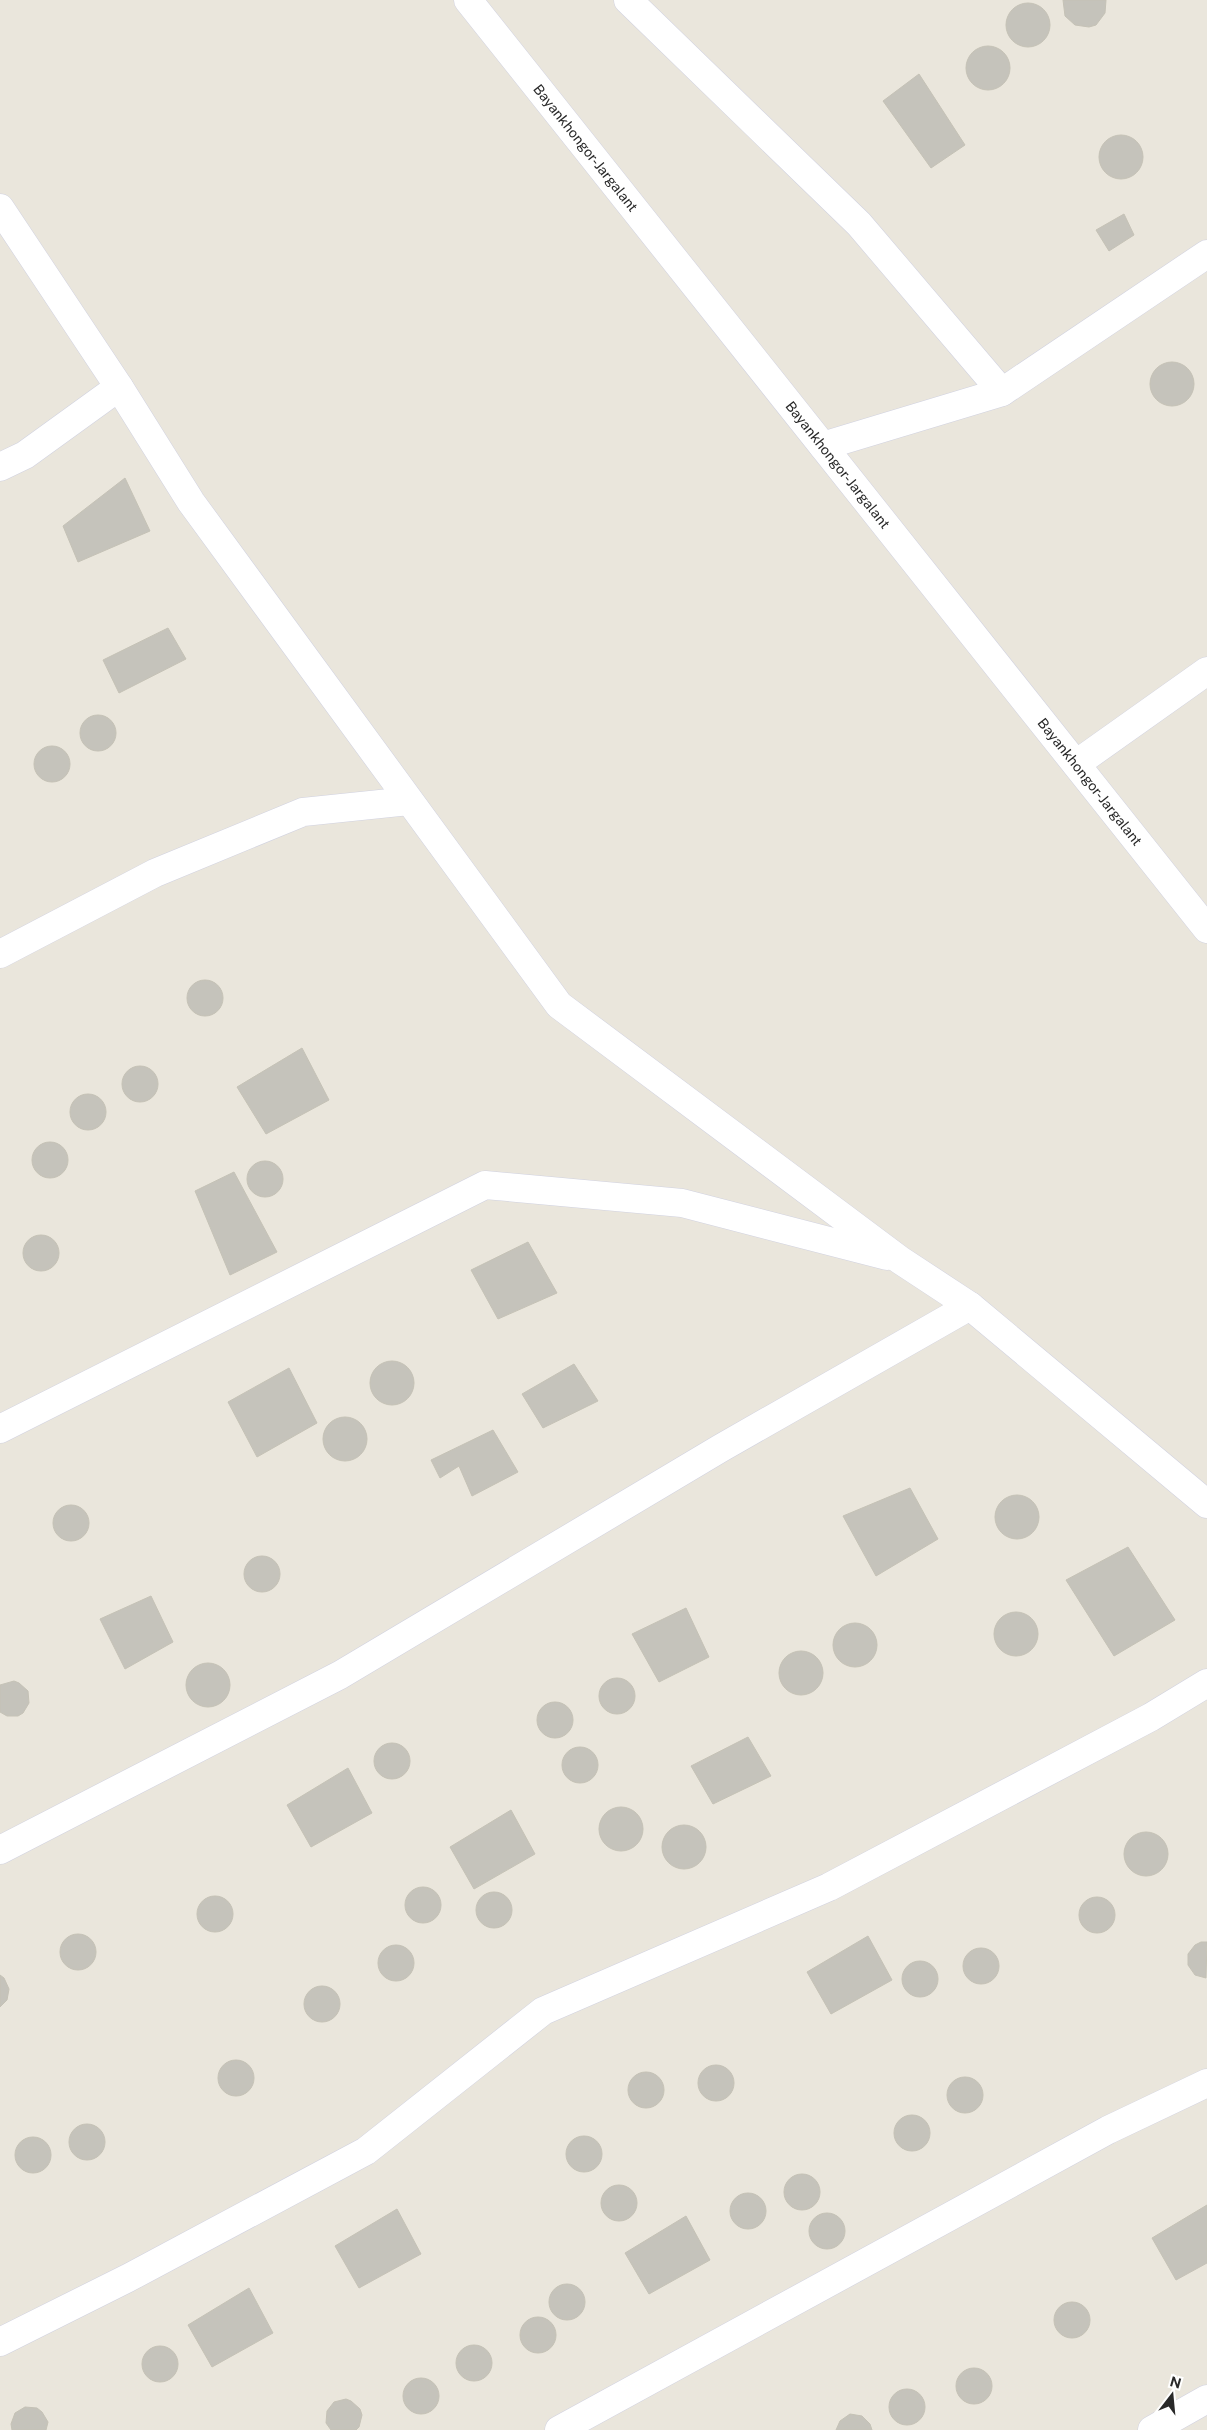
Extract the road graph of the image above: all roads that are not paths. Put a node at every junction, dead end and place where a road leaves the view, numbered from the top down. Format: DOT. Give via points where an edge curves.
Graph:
graph roads {
  1 [pos="468,0"];
  2 [pos="628,0"];
  3 [pos="0,208"];
  4 [pos="1207,254"];
  5 [pos="119,387"];
  6 [pos="1002,392"];
  7 [pos="823,446"];
  8 [pos="0,467"];
  9 [pos="1207,671"];
  10 [pos="1076,764"];
  11 [pos="409,801"];
  12 [pos="1207,929"];
  13 [pos="0,954"];
  14 [pos="900,1260"];
  15 [pos="970,1306"];
  16 [pos="0,1428"];
  17 [pos="1207,1504"];
  18 [pos="1207,1682"];
  19 [pos="0,1850"];
  20 [pos="1207,2082"];
  21 [pos="0,2342"];
  22 [pos="1207,2399"];
  23 [pos="559,2430"];
  24 [pos="1152,2430"];
  1 -- 7 [label="street, Bayankhongor-Jargalant"];
  2 -- 6 [label="street" via="859,224"];
  3 -- 5 [label="street"];
  4 -- 6 [label="street"];
  5 -- 8 [label="street" via="25,455"];
  5 -- 11 [label="street" via="190,502"];
  6 -- 7 [label="street"];
  7 -- 10 [label="street, Bayankhongor-Jargalant"];
  9 -- 10 [label="street"];
  10 -- 12 [label="street, Bayankhongor-Jargalant"];
  11 -- 13 [label="street" via="304,812 155,873"];
  11 -- 14 [label="street" via="559,1004"];
  14 -- 15 [label="street"];
  14 -- 16 [label="street" via="682,1203 485,1185"];
  15 -- 17 [label="street"];
  15 -- 19 [label="street" via="721,1448 340,1675"];
  18 -- 21 [label="street" via="1151,1717 829,1886 543,2011 366,2150 128,2278"];
  20 -- 23 [label="street" via="1108,2130"];
  22 -- 24 [label="street"];
}
